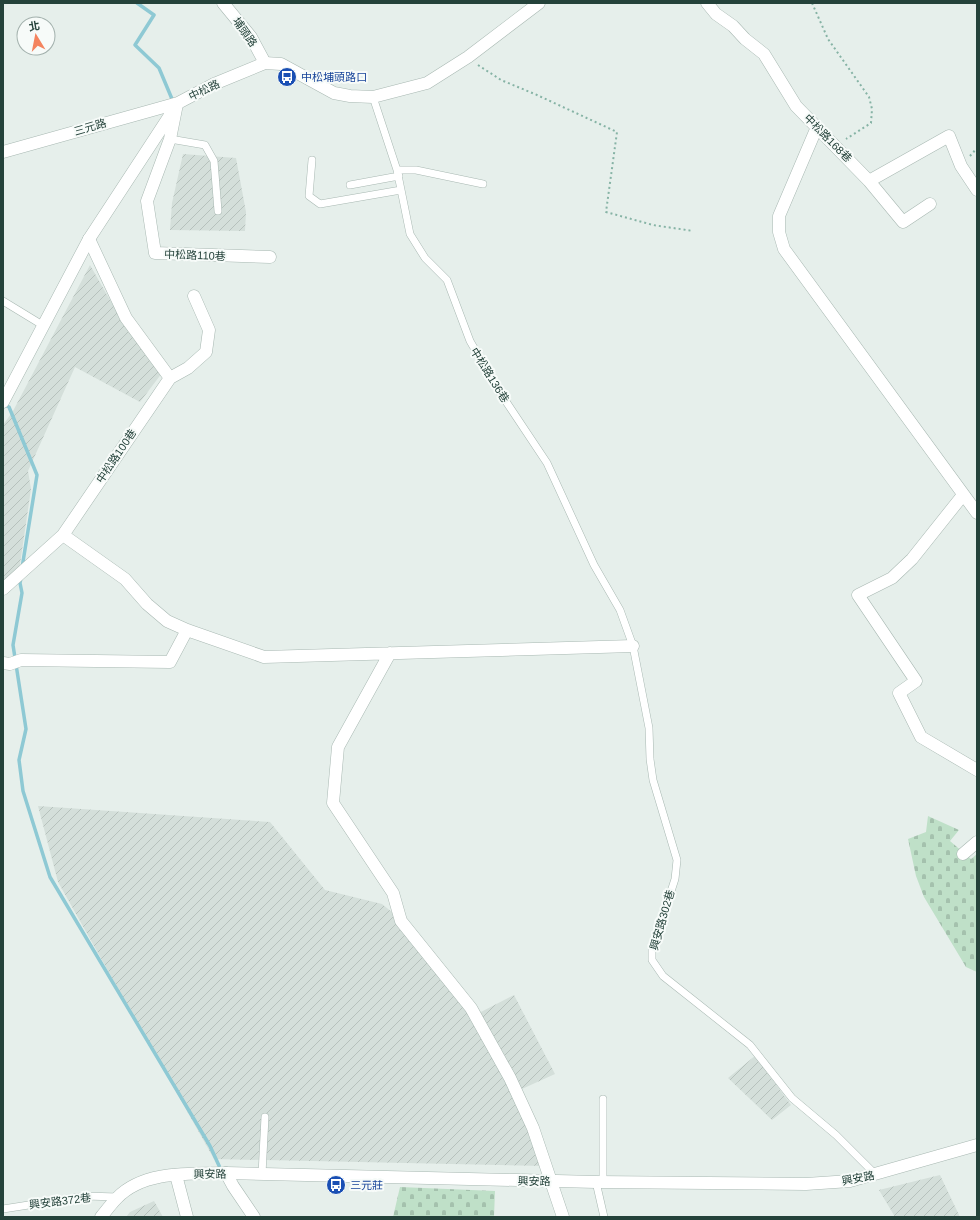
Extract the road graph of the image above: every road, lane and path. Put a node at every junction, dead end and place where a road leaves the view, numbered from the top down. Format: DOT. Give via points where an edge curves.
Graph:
graph roads {
  1 [pos="223,3"];
  2 [pos="539,3"];
  3 [pos="707,3"];
  4 [pos="812,3"];
  5 [pos="468,57"];
  6 [pos="265,63"];
  7 [pos="373,97"];
  8 [pos="178,103"];
  9 [pos="817,127"];
  10 [pos="170,138"];
  11 [pos="835,144"];
  12 [pos="3,152"];
  13 [pos="312,160"];
  14 [pos="398,173"];
  15 [pos="869,181"];
  16 [pos="483,184"];
  17 [pos="350,185"];
  18 [pos="401,190"];
  19 [pos="977,190"];
  20 [pos="930,204"];
  21 [pos="218,211"];
  22 [pos="693,231"];
  23 [pos="89,239"];
  24 [pos="270,257"];
  25 [pos="194,296"];
  26 [pos="3,301"];
  27 [pos="44,326"];
  28 [pos="170,378"];
  29 [pos="3,402"];
  30 [pos="963,495"];
  31 [pos="977,512"];
  32 [pos="63,535"];
  33 [pos="3,589"];
  34 [pos="187,630"];
  35 [pos="633,646"];
  36 [pos="390,653"];
  37 [pos="3,663"];
  38 [pos="977,770"];
  39 [pos="977,842"];
  40 [pos="963,854"];
  41 [pos="603,1099"];
  42 [pos="265,1117"];
  43 [pos="977,1145"];
  44 [pos="226,1173"];
  45 [pos="262,1174"];
  46 [pos="176,1175"];
  47 [pos="876,1175"];
  48 [pos="550,1181"];
  49 [pos="599,1182"];
  50 [pos="117,1197"];
  51 [pos="3,1209"];
  52 [pos="101,1217"];
  53 [pos="187,1217"];
  54 [pos="254,1217"];
  55 [pos="563,1217"];
  56 [pos="604,1217"];
  1 -- 6 [label="street, 埔頭路" via="251,37"];
  2 -- 5 [label="street, 中松路"];
  3 -- 9 [label="street, 中松路168巷" via="716,14 764,54 796,106"];
  4 -- 11 [label="path" via="828,39 868,97 872,109 871,123"];
  5 -- 7 [label="street, 中松路" via="427,83"];
  5 -- 22 [label="path" via="501,80 617,132 606,212"];
  6 -- 7 [label="street, 中松路" via="292,68 334,93"];
  6 -- 8 [label="street, 中松路" via="214,84"];
  7 -- 14 [label="lane, 中松路136巷"];
  8 -- 10 [label="street, 中松路110巷"];
  8 -- 12 [label="street, 三元路"];
  8 -- 23 [label="street, 中松路"];
  9 -- 11 [label="street, 中松路168巷"];
  9 -- 30 [label="street" via="780,216 779,232 784,249"];
  10 -- 21 [label="lane" via="205,145 214,160"];
  10 -- 24 [label="street, 中松路110巷" via="147,201 156,254"];
  11 -- 15 [label="street, 中松路168巷"];
  13 -- 18 [label="lane" via="309,196 320,204"];
  14 -- 16 [label="lane" via="416,170"];
  14 -- 17 [label="lane"];
  14 -- 18 [label="lane, 中松路136巷"];
  15 -- 19 [label="street" via="949,136 961,166"];
  15 -- 20 [label="street, 中松路168巷" via="903,222"];
  18 -- 35 [label="lane, 中松路136巷" via="410,234 425,258 447,280 470,341 499,391 547,463 594,565 620,610"];
  23 -- 27 [label="street, 中松路"];
  23 -- 28 [label="street" via="126,318"];
  25 -- 28 [label="street, 中松路100巷" via="209,330 206,352 188,368"];
  26 -- 27 [label="lane"];
  27 -- 29 [label="street, 中松路"];
  28 -- 32 [label="street, 中松路100巷"];
  30 -- 31 [label="street"];
  30 -- 38 [label="street" via="912,560 892,578 858,595 916,681 899,693 921,737"];
  32 -- 33 [label="street, 中松路100巷"];
  32 -- 34 [label="street" via="125,579 147,604 167,621"];
  34 -- 36 [label="street" via="264,657"];
  34 -- 37 [label="street" via="170,662 21,660 10,664"];
  35 -- 36 [label="street"];
  35 -- 47 [label="lane, 興安路302巷" via="650,728 653,780 677,860 675,878 652,950 652,960 663,976 750,1045 792,1098 836,1135"];
  36 -- 48 [label="street" via="338,747 333,803 393,893 401,921 471,1008 512,1084 532,1128"];
  39 -- 40 [label="street"];
  41 -- 49 [label="lane"];
  42 -- 45 [label="lane"];
  43 -- 47 [label="street, 興安路"];
  44 -- 45 [label="street, 興安路"];
  44 -- 46 [label="street, 興安路"];
  44 -- 54 [label="street"];
  45 -- 48 [label="street, 興安路"];
  46 -- 50 [label="street, 興安路" via="134,1185"];
  46 -- 53 [label="street"];
  47 -- 49 [label="street, 興安路" via="850,1181 806,1184"];
  48 -- 49 [label="street, 興安路"];
  48 -- 55 [label="street"];
  49 -- 56 [label="lane"];
  50 -- 51 [label="lane, 興安路372巷" via="86,1196"];
  50 -- 52 [label="street, 興安路"];
}
